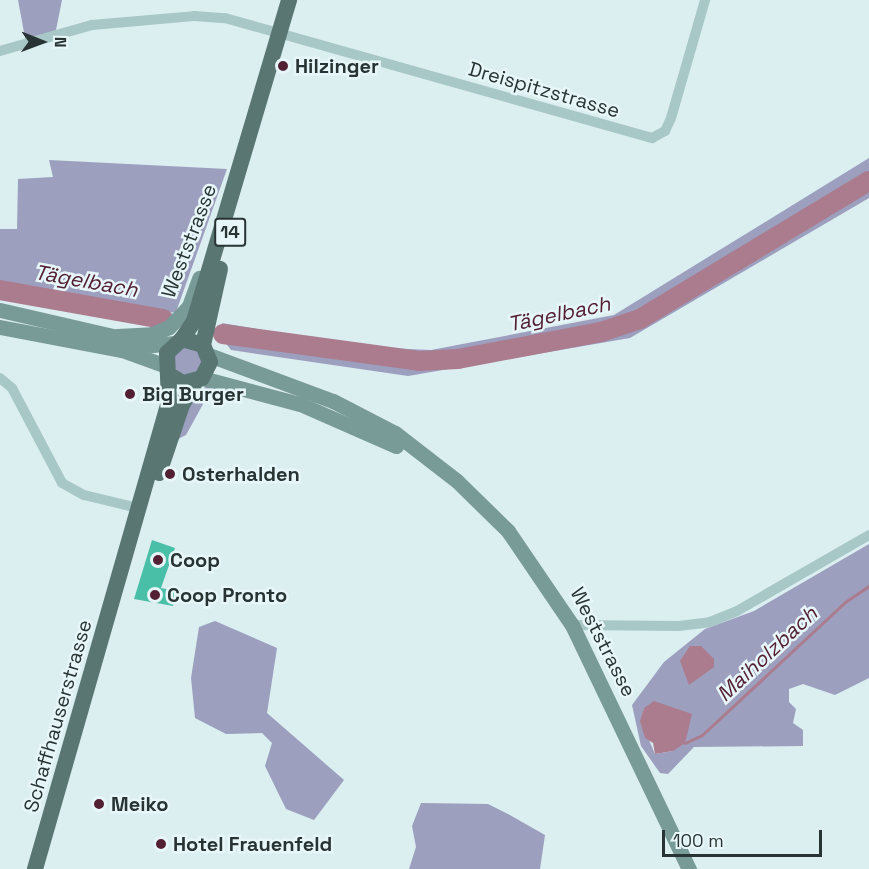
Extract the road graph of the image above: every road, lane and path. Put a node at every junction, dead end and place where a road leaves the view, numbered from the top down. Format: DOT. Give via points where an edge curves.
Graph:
graph roads {
  1 [pos="289,0"];
  2 [pos="705,0"];
  3 [pos="280,32"];
  4 [pos="0,51"];
  5 [pos="255,119"];
  6 [pos="234,182"];
  7 [pos="0,310"];
  8 [pos="0,327"];
  9 [pos="117,336"];
  10 [pos="178,341"];
  11 [pos="206,350"];
  12 [pos="168,371"];
  13 [pos="0,378"];
  14 [pos="199,380"];
  15 [pos="436,466"];
  16 [pos="138,508"];
  17 [pos="869,535"];
  18 [pos="121,576"];
  19 [pos="572,625"];
  20 [pos="35,869"];
  21 [pos="689,869"];
  1 -- 3 [label="main road, 14"];
  2 -- 3 [label="street, Dreispitzstrasse" via="671,118 665,131 652,138"];
  3 -- 4 [label="street, Dreispitzstrasse" via="194,16 92,25"];
  3 -- 5 [label="main road, 14"];
  5 -- 6 [label="main road, 14"];
  5 -- 11 [label="main road, 14"];
  6 -- 9 [label="main road, Weststrasse" via="219,211 195,290 182,316 152,334"];
  6 -- 10 [label="main road, 14" via="194,321"];
  7 -- 9 [label="main road, Weststrasse"];
  8 -- 12 [label="main road" via="122,350"];
  9 -- 10 [label="main road, Weststrasse" via="152,345"];
  10 -- 11 [label="main road"];
  10 -- 12 [label="main road" via="167,352"];
  11 -- 14 [label="main road"];
  11 -- 15 [label="main road, Weststrasse" via="366,416"];
  12 -- 14 [label="main road" via="183,383"];
  12 -- 16 [label="main road, Schaffhauserstrasse" via="169,402"];
  13 -- 16 [label="street" via="12,388 62,483 84,495"];
  14 -- 15 [label="main road, Weststrasse" via="264,391 326,413"];
  14 -- 18 [label="main road, Schaffhauserstrasse" via="182,405"];
  15 -- 19 [label="main road, Weststrasse" via="508,531"];
  16 -- 18 [label="main road, Schaffhauserstrasse"];
  17 -- 19 [label="street" via="737,611 710,622 679,626"];
  18 -- 20 [label="main road, Schaffhauserstrasse"];
  19 -- 21 [label="main road, Weststrasse"];
}
